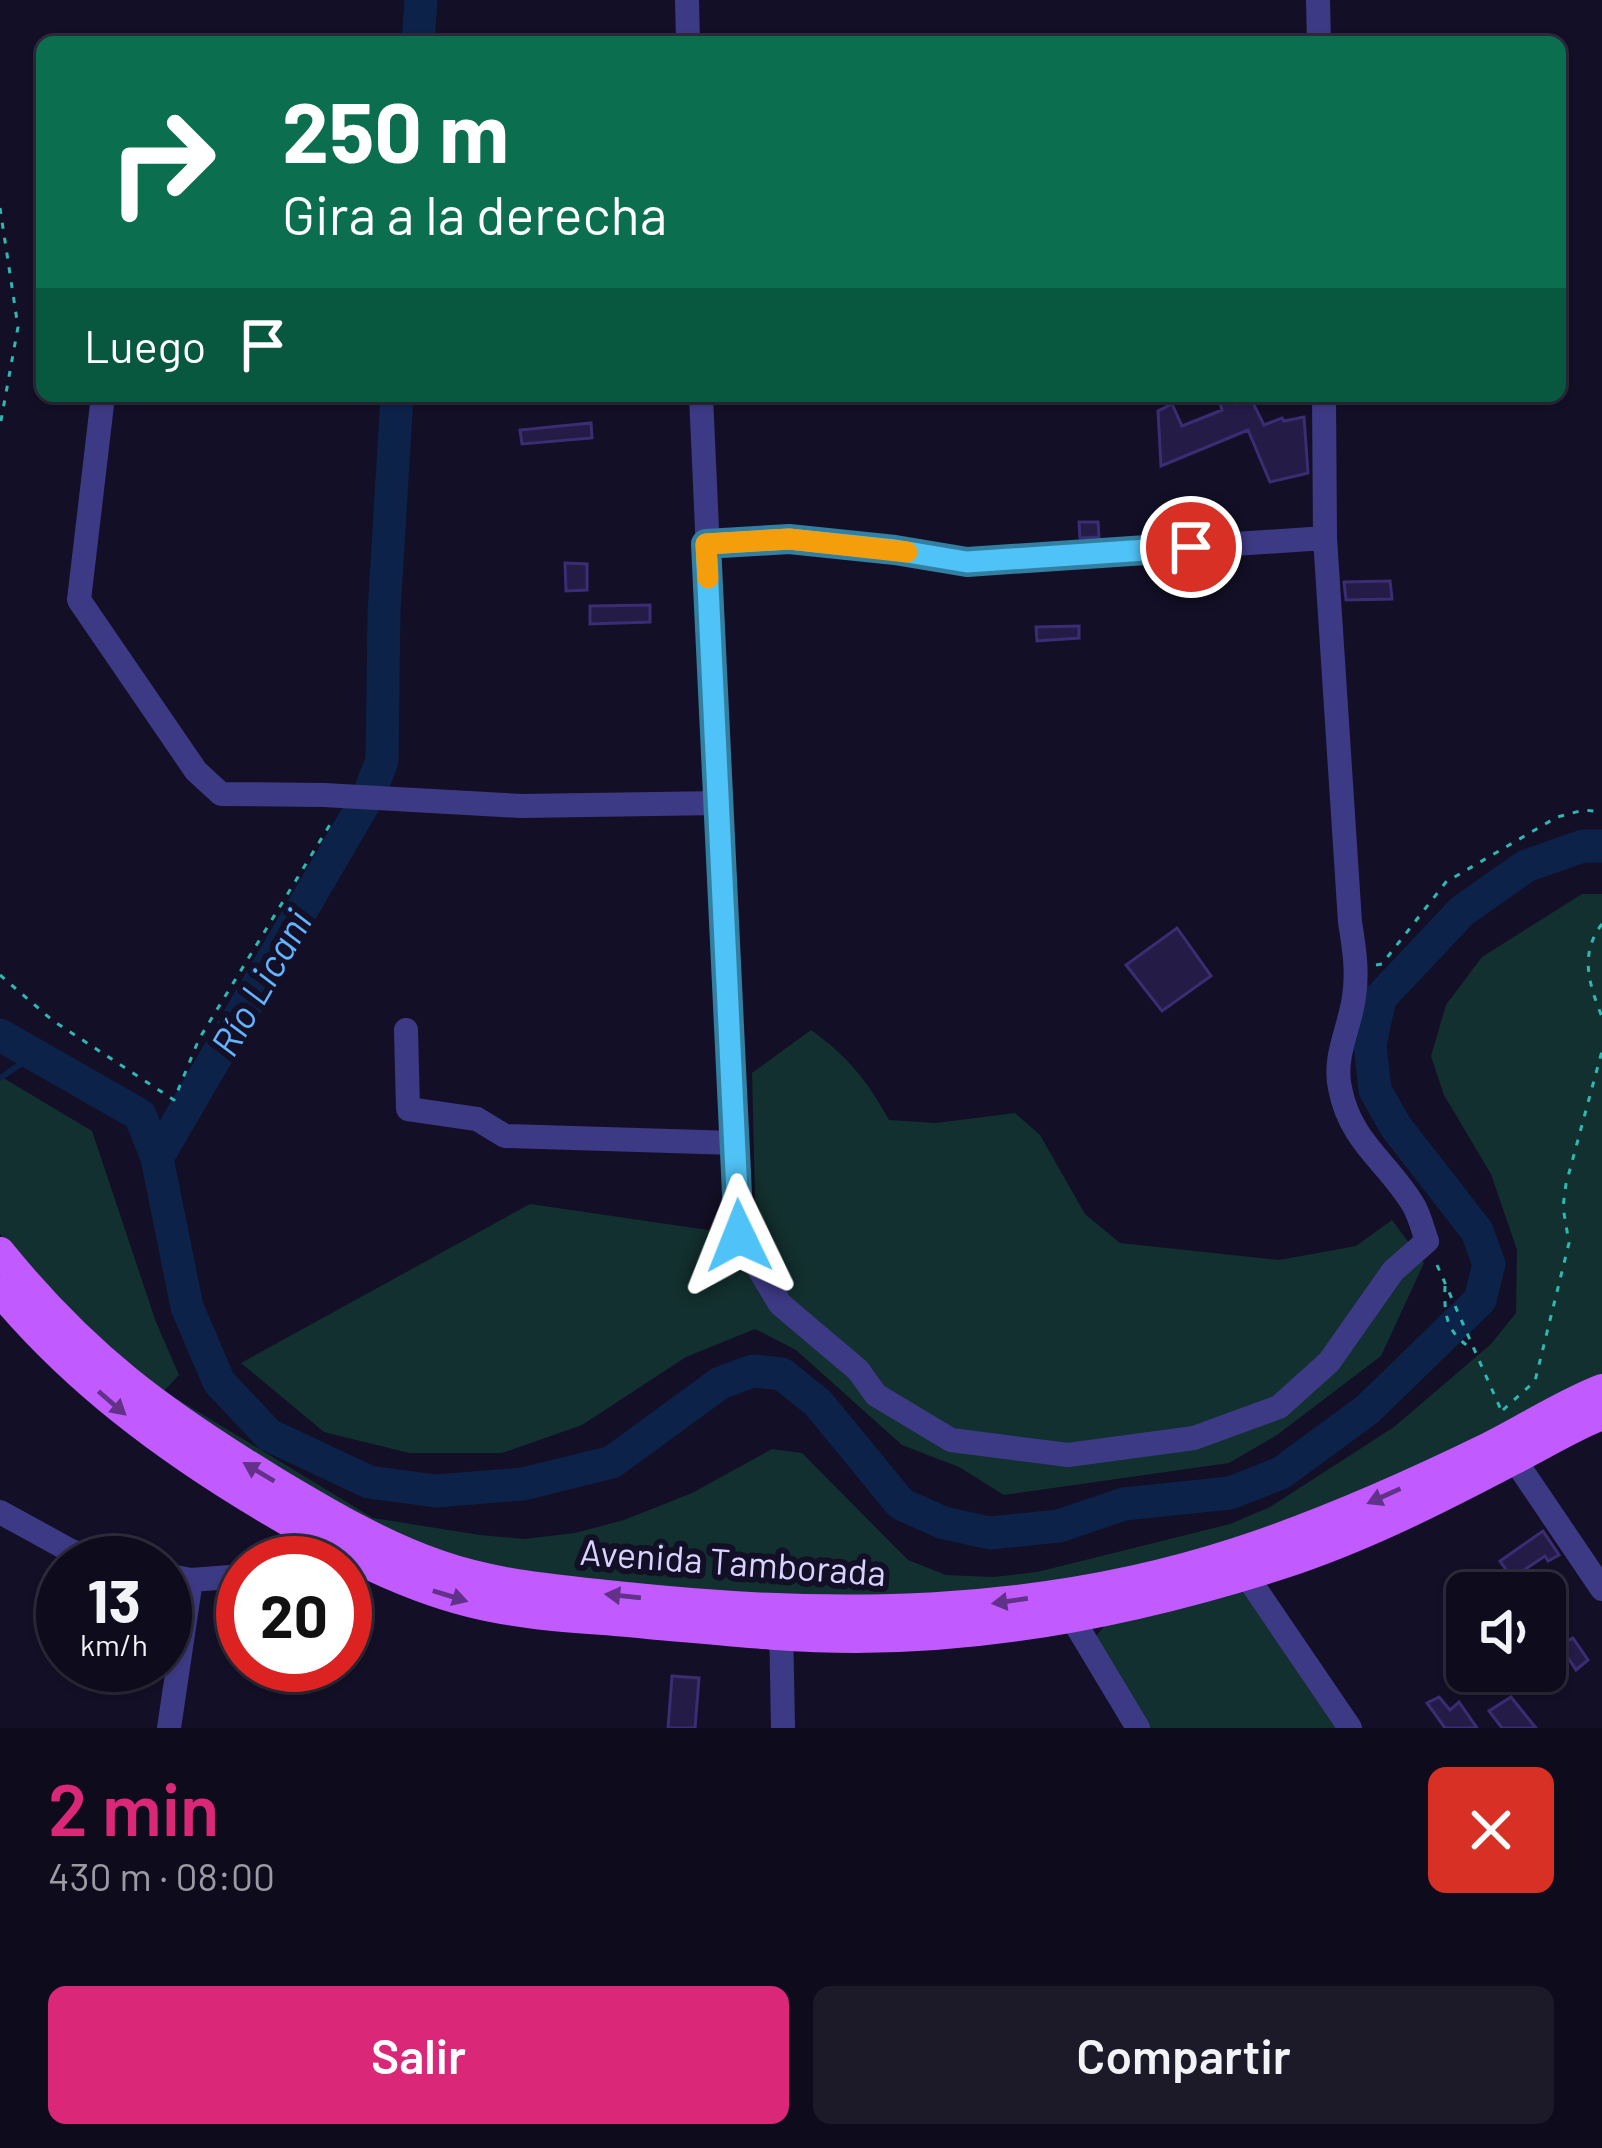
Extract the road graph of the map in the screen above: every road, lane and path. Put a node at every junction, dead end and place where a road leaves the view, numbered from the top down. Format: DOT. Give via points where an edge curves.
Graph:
graph roads {
  1 [pos="687,0"];
  2 [pos="1318,0"];
  3 [pos="688,36"];
  4 [pos="1319,36"];
  5 [pos="0,208"];
  6 [pos="102,402"];
  7 [pos="701,402"];
  8 [pos="1324,402"];
  9 [pos="0,426"];
  10 [pos="1325,538"];
  11 [pos="706,544"];
  12 [pos="347,796"];
  13 [pos="721,802"];
  14 [pos="1602,812"];
  15 [pos="1602,924"];
  16 [pos="1357,967"];
  17 [pos="0,975"];
  18 [pos="1602,1017"];
  19 [pos="406,1030"];
  20 [pos="1602,1051"];
  21 [pos="735,1143"];
  22 [pos="1427,1241"];
  23 [pos="0,1252"];
  24 [pos="1445,1284"];
  25 [pos="0,1291"];
  26 [pos="1474,1350"];
  27 [pos="1491,1389"];
  28 [pos="1602,1389"];
  29 [pos="1602,1415"];
  30 [pos="1506,1437"];
  31 [pos="0,1513"];
  32 [pos="43,1536"];
  33 [pos="302,1536"];
  34 [pos="372,1571"];
  35 [pos="1246,1574"];
  36 [pos="1602,1589"];
  37 [pos="1072,1618"];
  38 [pos="782,1623"];
  39 [pos="171,1692"];
  40 [pos="169,1728"];
  41 [pos="783,1728"];
  42 [pos="1138,1728"];
  43 [pos="1351,1728"];
  1 -- 3 [label="street"];
  2 -- 4 [label="street"];
  5 -- 9 [label="path" via="18,327"];
  6 -- 12 [label="street" via="80,600 196,771 221,794"];
  7 -- 11 [label="street"];
  8 -- 10 [label="street"];
  10 -- 11 [label="street" via="967,562 789,539"];
  10 -- 16 [label="street"];
  11 -- 13 [label="street"];
  12 -- 13 [label="street" via="520,806"];
  12 -- 17 [label="path" via="199,1040 174,1100 52,1020"];
  13 -- 21 [label="street"];
  14 -- 16 [label="path" via="1557,817 1446,882 1382,964"];
  15 -- 18 [label="path" via="1589,942 1588,982"];
  16 -- 22 [label="street" via="1340,1048 1341,1096 1363,1145 1415,1209"];
  19 -- 21 [label="street" via="408,1109 477,1119 505,1136"];
  20 -- 30 [label="path" via="1566,1184 1570,1243 1535,1381"];
  21 -- 22 [label="street" via="739,1236 780,1304 876,1395 950,1440 1068,1455 1194,1438 1279,1407 1329,1362 1393,1271"];
  22 -- 24 [label="path"];
  38 -- 23 [label="main road, Avenida Tamborada, one-way" via="508,1582 397,1550 149,1401 65,1328"];
  24 -- 26 [label="path"];
  24 -- 26 [label="path" via="1444,1316 1455,1338"];
  25 -- 33 [label="main road, Avenida Tamborada, one-way" via="134,1422"];
  26 -- 27 [label="path"];
  28 -- 30 [label="main road, Avenida Tamborada"];
  29 -- 30 [label="main road, Avenida Tamborada"];
  30 -- 35 [label="main road, Avenida Tamborada" via="1368,1530"];
  30 -- 36 [label="street"];
  30 -- 38 [label="main road, Avenida Tamborada, one-way" via="1308,1528 1169,1572 938,1609"];
  31 -- 32 [label="street"];
  34 -- 38 [label="main road, Avenida Tamborada, one-way" via="515,1611"];
  35 -- 37 [label="main road, Avenida Tamborada"];
  35 -- 43 [label="street"];
  37 -- 38 [label="main road, Avenida Tamborada" via="917,1635"];
  37 -- 42 [label="street"];
  38 -- 41 [label="street"];
  39 -- 40 [label="street"];
}
